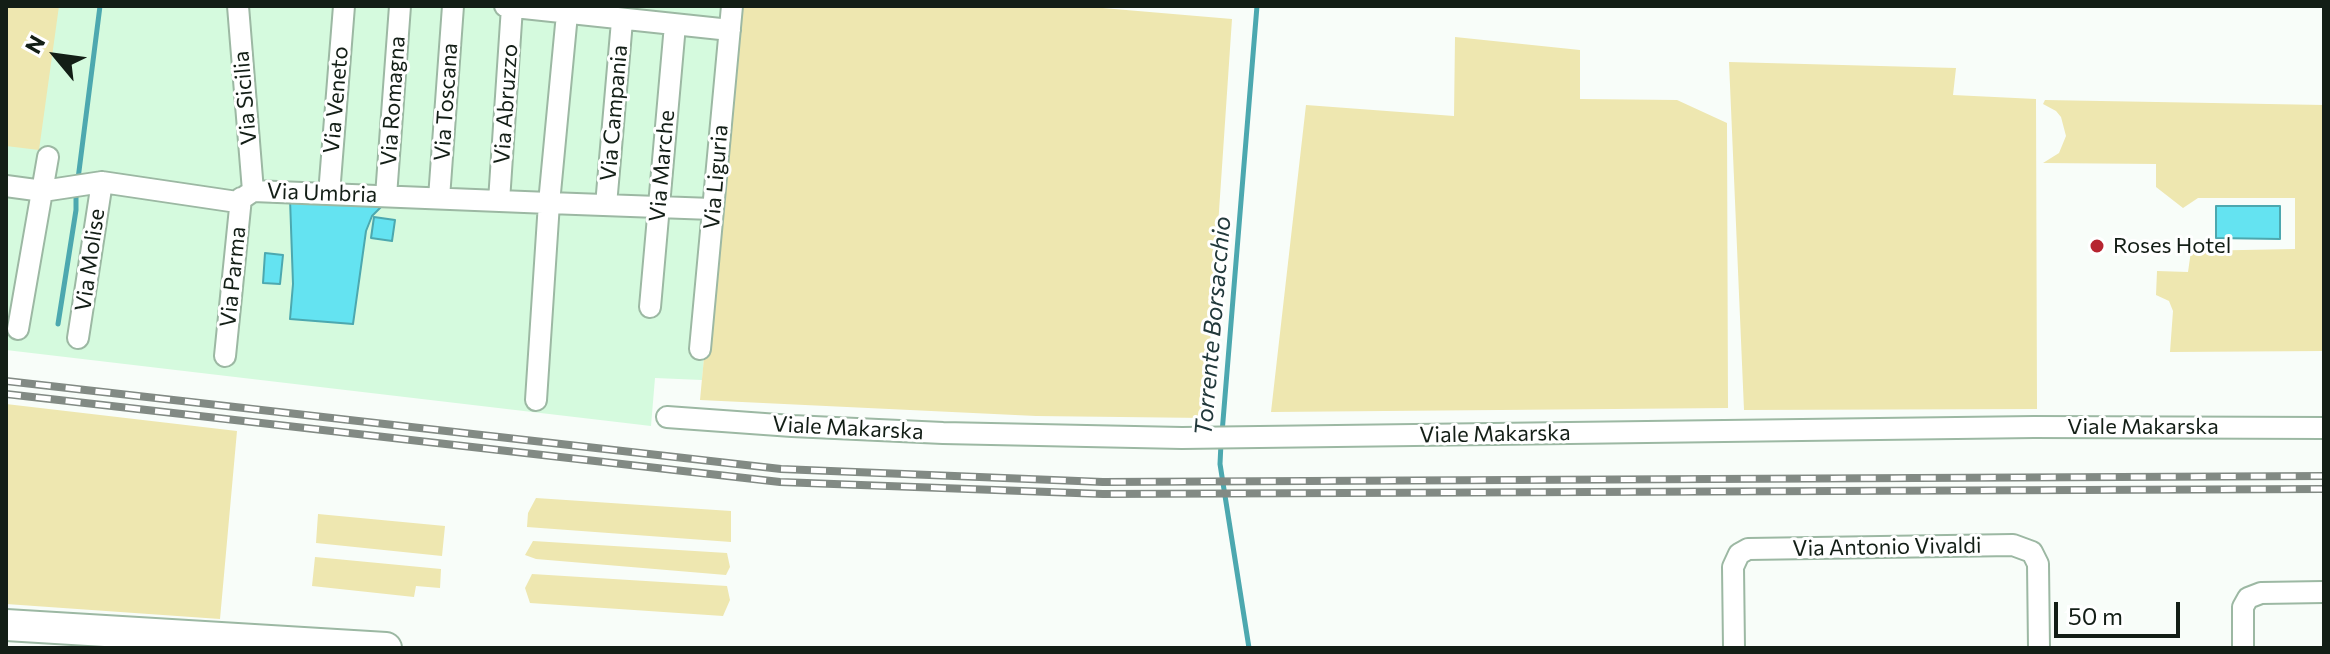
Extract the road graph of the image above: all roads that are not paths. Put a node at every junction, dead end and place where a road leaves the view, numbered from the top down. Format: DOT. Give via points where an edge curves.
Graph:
graph roads {
  1 [pos="238,6"];
  2 [pos="344,6"];
  3 [pos="400,6"];
  4 [pos="453,6"];
  5 [pos="505,6"];
  6 [pos="732,6"];
  7 [pos="512,7"];
  8 [pos="567,14"];
  9 [pos="622,21"];
  10 [pos="675,25"];
  11 [pos="730,30"];
  12 [pos="48,157"];
  13 [pos="102,182"];
  14 [pos="6,186"];
  15 [pos="43,191"];
  16 [pos="329,194"];
  17 [pos="247,195"];
  18 [pos="386,196"];
  19 [pos="439,198"];
  20 [pos="499,201"];
  21 [pos="549,203"];
  22 [pos="606,205"];
  23 [pos="658,207"];
  24 [pos="712,209"];
  25 [pos="650,307"];
  26 [pos="18,329"];
  27 [pos="78,338"];
  28 [pos="700,349"];
  29 [pos="225,356"];
  30 [pos="536,400"];
  31 [pos="667,417"];
  32 [pos="2324,428"];
  33 [pos="2324,592"];
  34 [pos="6,625"];
  35 [pos="386,648"];
  36 [pos="1734,648"];
  37 [pos="2039,648"];
  38 [pos="2243,648"];
  1 -- 17 [label="street, Via Sicilia"];
  2 -- 16 [label="street, Via Veneto"];
  3 -- 18 [label="street, Via Romagna"];
  4 -- 19 [label="street, Via Toscana"];
  5 -- 7 [label="street"];
  6 -- 11 [label="street, Via Liguria"];
  7 -- 8 [label="street"];
  7 -- 20 [label="street, Via Abruzzo"];
  8 -- 9 [label="street"];
  8 -- 21 [label="street"];
  9 -- 10 [label="street"];
  9 -- 22 [label="street, Via Campania"];
  10 -- 11 [label="street"];
  10 -- 23 [label="street, Via Marche"];
  11 -- 24 [label="street, Via Liguria"];
  12 -- 15 [label="street"];
  13 -- 15 [label="street, Via Umbria"];
  13 -- 17 [label="street, Via Umbria" via="237,202"];
  13 -- 27 [label="street, Via Molise"];
  14 -- 15 [label="street, Via Umbria"];
  15 -- 26 [label="street"];
  16 -- 17 [label="street, Via Umbria"];
  16 -- 18 [label="street, Via Umbria"];
  17 -- 29 [label="street, Via Parma"];
  18 -- 19 [label="street, Via Umbria"];
  19 -- 20 [label="street, Via Umbria"];
  20 -- 21 [label="street, Via Umbria"];
  21 -- 22 [label="street, Via Umbria"];
  21 -- 30 [label="street"];
  22 -- 23 [label="street, Via Umbria"];
  23 -- 24 [label="street, Via Umbria"];
  23 -- 25 [label="street, Via Marche"];
  24 -- 28 [label="street, Via Liguria"];
  31 -- 32 [label="street, Viale Makarska" via="963,434 1182,438"];
  33 -- 38 [label="street" via="2252,595 2243,607"];
  34 -- 35 [label="main road"];
  36 -- 37 [label="street, Via Antonio Vivaldi" via="1734,563 1750,548 2013,545 2032,552 2038,564"];
}
